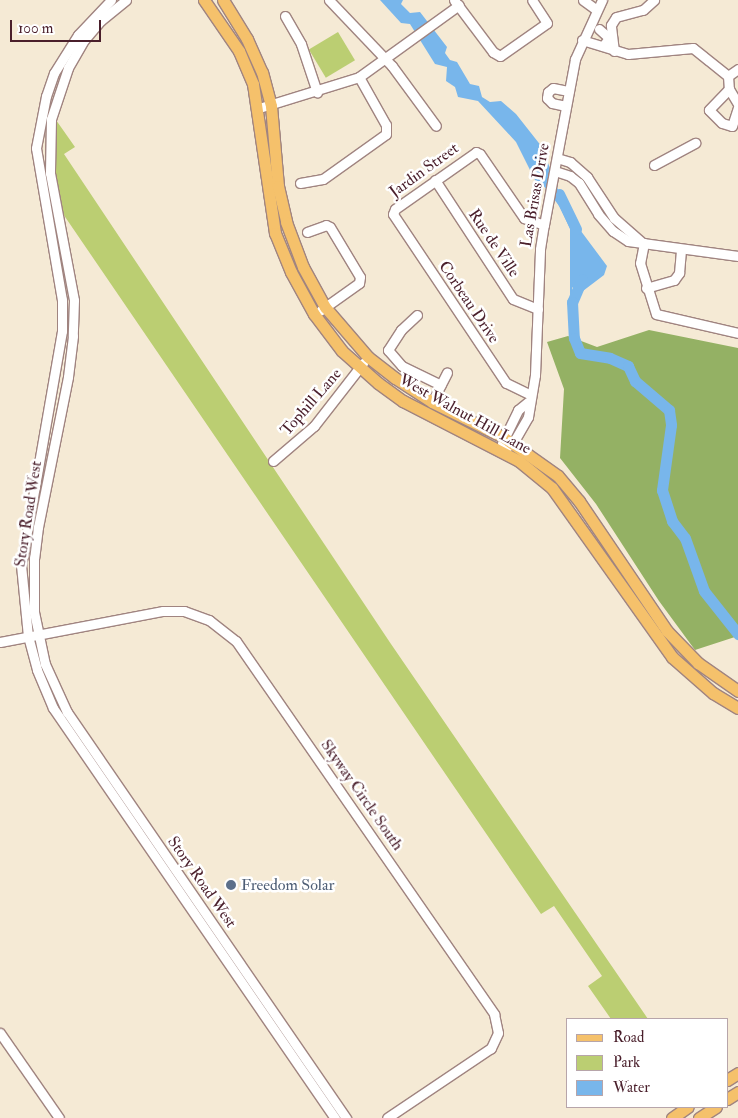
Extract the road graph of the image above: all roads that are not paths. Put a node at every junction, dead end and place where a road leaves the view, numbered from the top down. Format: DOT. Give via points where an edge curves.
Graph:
graph roads {
  1 [pos="111,0"];
  2 [pos="126,0"];
  3 [pos="204,0"];
  4 [pos="223,0"];
  5 [pos="328,0"];
  6 [pos="532,0"];
  7 [pos="583,0"];
  8 [pos="602,0"];
  9 [pos="654,0"];
  10 [pos="456,3"];
  11 [pos="597,10"];
  12 [pos="285,16"];
  13 [pos="589,25"];
  14 [pos="599,29"];
  15 [pos="612,30"];
  16 [pos="582,40"];
  17 [pos="77,44"];
  18 [pos="603,46"];
  19 [pos="614,51"];
  20 [pos="385,60"];
  21 [pos="738,70"];
  22 [pos="728,76"];
  23 [pos="360,77"];
  24 [pos="729,89"];
  25 [pos="569,91"];
  26 [pos="317,92"];
  27 [pos="738,105"];
  28 [pos="271,106"];
  29 [pos="566,106"];
  30 [pos="259,108"];
  31 [pos="436,126"];
  32 [pos="695,144"];
  33 [pos="557,158"];
  34 [pos="654,165"];
  35 [pos="555,171"];
  36 [pos="38,173"];
  37 [pos="50,173"];
  38 [pos="435,180"];
  39 [pos="300,183"];
  40 [pos="267,190"];
  41 [pos="393,214"];
  42 [pos="544,225"];
  43 [pos="307,232"];
  44 [pos="289,233"];
  45 [pos="644,243"];
  46 [pos="681,249"];
  47 [pos="738,256"];
  48 [pos="646,288"];
  49 [pos="325,307"];
  50 [pos="538,309"];
  51 [pos="314,314"];
  52 [pos="417,315"];
  53 [pos="738,333"];
  54 [pos="368,357"];
  55 [pos="360,368"];
  56 [pos="447,373"];
  57 [pos="441,385"];
  58 [pos="529,399"];
  59 [pos="432,402"];
  60 [pos="508,440"];
  61 [pos="501,451"];
  62 [pos="273,461"];
  63 [pos="38,633"];
  64 [pos="28,636"];
  65 [pos="0,642"];
  66 [pos="738,691"];
  67 [pos="736,704"];
  68 [pos="100,760"];
  69 [pos="91,766"];
  70 [pos="134,811"];
  71 [pos="129,820"];
  72 [pos="0,1033"];
  73 [pos="687,1108"];
  74 [pos="714,1108"];
  75 [pos="59,1118"];
  76 [pos="335,1118"];
  77 [pos="346,1118"];
  78 [pos="387,1118"];
  79 [pos="672,1118"];
  80 [pos="699,1118"];
  1 -- 17 [label="street, Story Road West"];
  2 -- 17 [label="street, Story Road West"];
  3 -- 30 [label="main road, West Walnut Hill Lane" via="247,67"];
  4 -- 28 [label="main road, West Walnut Hill Lane" via="256,56"];
  5 -- 20 [label="street"];
  6 -- 10 [label="street" via="547,23 500,56 493,52"];
  7 -- 11 [label="street"];
  8 -- 11 [label="street, Las Brisas Drive"];
  9 -- 15 [label="street" via="643,10 616,17"];
  10 -- 20 [label="street"];
  11 -- 13 [label="street, Las Brisas Drive"];
  12 -- 26 [label="street" via="301,44"];
  13 -- 14 [label="street"];
  13 -- 16 [label="street, Las Brisas Drive"];
  14 -- 15 [label="street"];
  14 -- 18 [label="street" via="609,38"];
  15 -- 19 [label="street"];
  16 -- 18 [label="street"];
  16 -- 25 [label="street, Las Brisas Drive"];
  17 -- 36 [label="street, Story Road West" via="54,73 46,96 36,148"];
  17 -- 37 [label="street, Story Road West" via="51,120"];
  18 -- 19 [label="street"];
  19 -- 22 [label="street" via="628,54 693,48"];
  20 -- 23 [label="street"];
  20 -- 31 [label="street"];
  21 -- 22 [label="street"];
  22 -- 24 [label="street"];
  23 -- 26 [label="street"];
  23 -- 39 [label="street" via="386,125 386,134 323,178"];
  24 -- 27 [label="street"];
  24 -- 27 [label="street" via="709,110 722,123 732,126"];
  25 -- 29 [label="street, Las Brisas Drive"];
  25 -- 29 [label="street" via="553,88 548,92 547,98 552,103"];
  26 -- 28 [label="street"];
  28 -- 30 [label="street"];
  28 -- 44 [label="main road, West Walnut Hill Lane" via="278,186"];
  29 -- 33 [label="street, Las Brisas Drive"];
  30 -- 40 [label="main road, West Walnut Hill Lane"];
  32 -- 34 [label="street"];
  33 -- 35 [label="street, Las Brisas Drive"];
  33 -- 45 [label="street" via="580,170 614,218"];
  35 -- 42 [label="street, Las Brisas Drive"];
  35 -- 45 [label="street" via="579,183 613,231 628,241"];
  36 -- 37 [label="street"];
  36 -- 64 [label="street, Story Road West" via="61,291 62,331 21,565"];
  37 -- 63 [label="street, Story Road West" via="74,300 68,377 34,558 33,604"];
  38 -- 41 [label="street, Jardin Street" via="395,209"];
  38 -- 42 [label="street, Jardin Street" via="476,152 524,218"];
  38 -- 50 [label="street, Rue de Ville" via="513,299"];
  40 -- 44 [label="main road" via="274,196 280,225"];
  40 -- 51 [label="main road, West Walnut Hill Lane" via="279,245"];
  41 -- 58 [label="street, Corbeau Drive" via="506,383"];
  42 -- 50 [label="street, Las Brisas Drive"];
  43 -- 49 [label="street" via="326,225 330,227 360,277 360,283"];
  44 -- 49 [label="main road, West Walnut Hill Lane" via="303,268"];
  45 -- 46 [label="street"];
  45 -- 48 [label="street" via="640,262"];
  46 -- 47 [label="street"];
  46 -- 48 [label="street" via="679,273 674,280"];
  48 -- 53 [label="street" via="653,310 661,318"];
  49 -- 51 [label="street"];
  49 -- 54 [label="main road, West Walnut Hill Lane"];
  50 -- 58 [label="street, Las Brisas Drive" via="535,375"];
  51 -- 55 [label="main road, West Walnut Hill Lane"];
  52 -- 57 [label="street" via="400,330 388,350 402,366"];
  54 -- 55 [label="street, Tophill Lane"];
  54 -- 59 [label="main road, West Walnut Hill Lane"];
  55 -- 61 [label="main road, West Walnut Hill Lane" via="403,401"];
  55 -- 62 [label="street, Tophill Lane" via="314,426"];
  56 -- 57 [label="street"];
  57 -- 59 [label="street"];
  58 -- 60 [label="street, Las Brisas Drive" via="528,417"];
  59 -- 60 [label="main road, West Walnut Hill Lane"];
  60 -- 61 [label="street, Las Brisas Drive"];
  60 -- 66 [label="main road, West Walnut Hill Lane" via="542,462 574,495 670,635 698,663"];
  61 -- 67 [label="main road, West Walnut Hill Lane" via="552,488 667,651 694,677"];
  63 -- 64 [label="street, Skyway Circle South"];
  63 -- 68 [label="street, Story Road West" via="57,692"];
  63 -- 78 [label="street, Skyway Circle South" via="139,613 184,611 222,628 258,669 483,995 496,1020 498,1033 491,1048"];
  64 -- 65 [label="street, Skyway Circle South"];
  64 -- 69 [label="street, Story Road West" via="36,670 54,708"];
  68 -- 69 [label="street"];
  68 -- 70 [label="street, Story Road West"];
  69 -- 71 [label="street, Story Road West"];
  70 -- 71 [label="street"];
  70 -- 77 [label="street, Story Road West"];
  71 -- 76 [label="street, Story Road West"];
  72 -- 75 [label="street"];
  73 -- 79 [label="main road"];
  74 -- 80 [label="main road"];
}
